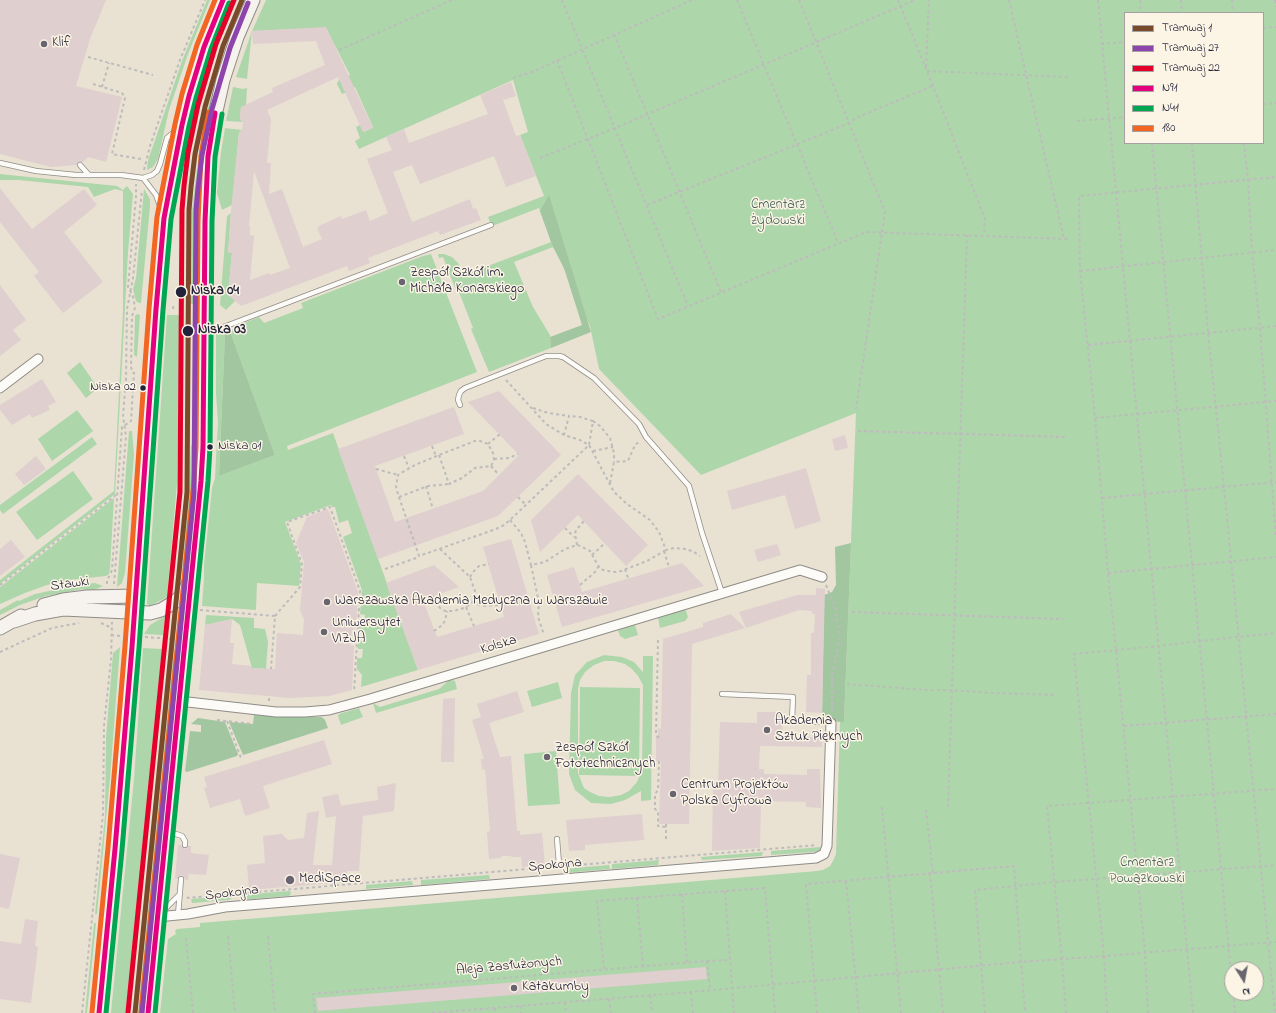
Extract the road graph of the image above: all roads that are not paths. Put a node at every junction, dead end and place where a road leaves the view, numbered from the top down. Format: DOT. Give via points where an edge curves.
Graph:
graph roads {
  1 [pos="222,0"];
  2 [pos="253,0"];
  3 [pos="182,125"];
  4 [pos="0,163"];
  5 [pos="80,165"];
  6 [pos="89,175"];
  7 [pos="143,178"];
  8 [pos="164,218"];
  9 [pos="491,225"];
  10 [pos="204,330"];
  11 [pos="38,359"];
  12 [pos="0,388"];
  13 [pos="460,405"];
  14 [pos="822,577"];
  15 [pos="190,581"];
  16 [pos="722,593"];
  17 [pos="136,596"];
  18 [pos="134,613"];
  19 [pos="14,621"];
  20 [pos="0,628"];
  21 [pos="722,694"];
  22 [pos="179,702"];
  23 [pos="826,723"];
  24 [pos="165,833"];
  25 [pos="556,839"];
  26 [pos="184,845"];
  27 [pos="559,865"];
  28 [pos="181,879"];
  29 [pos="180,891"];
  30 [pos="178,915"];
  31 [pos="157,917"];
  32 [pos="99,1013"];
  33 [pos="148,1013"];
  1 -- 3 [label="main road" via="204,47"];
  2 -- 10 [label="main road" via="223,80 208,156 204,221"];
  3 -- 7 [label="lane" via="167,138 157,171"];
  3 -- 8 [label="main road"];
  4 -- 6 [label="lane" via="36,171"];
  5 -- 6 [label="lane"];
  6 -- 7 [label="lane"];
  7 -- 8 [label="lane" via="156,195"];
  8 -- 17 [label="main road"];
  9 -- 10 [label="lane" via="213,330"];
  10 -- 15 [label="main road" via="203,447"];
  11 -- 12 [label="street"];
  13 -- 16 [label="lane" via="460,391 465,388 546,356 564,357 594,378 639,424 646,437 690,486"];
  14 -- 16 [label="street, Kolska" via="800,570"];
  15 -- 18 [label="main road, Stawki" via="184,593 169,606 150,613"];
  15 -- 22 [label="main road"];
  16 -- 22 [label="street, Kolska" via="329,710 276,712"];
  17 -- 18 [label="main road"];
  17 -- 19 [label="main road, Stawki" via="63,600 49,603"];
  18 -- 19 [label="main road, Stawki" via="63,609"];
  18 -- 32 [label="main road"];
  19 -- 20 [label="main road, Stawki"];
  21 -- 23 [label="lane" via="793,697 792,721"];
  22 -- 24 [label="main road"];
  23 -- 30 [label="street, Spokojna" via="827,846 824,854 816,858 225,908"];
  24 -- 26 [label="lane" via="182,836"];
  24 -- 31 [label="main road"];
  25 -- 27 [label="lane"];
  28 -- 29 [label="lane"];
  29 -- 30 [label="lane"];
  29 -- 31 [label="lane"];
  30 -- 31 [label="street, Spokojna"];
  31 -- 33 [label="main road"];
}
